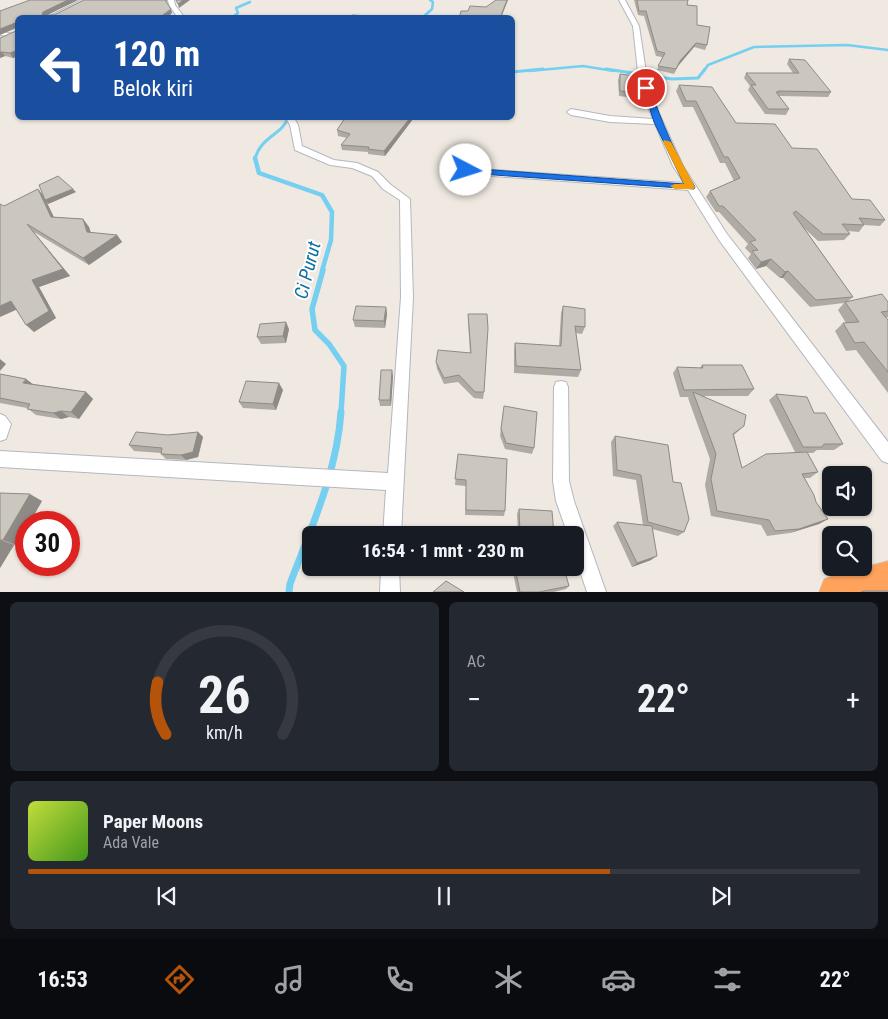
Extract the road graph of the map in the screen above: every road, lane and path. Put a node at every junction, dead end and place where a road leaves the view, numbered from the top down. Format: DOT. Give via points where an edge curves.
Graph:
graph roads {
  1 [pos="87,0"];
  2 [pos="171,0"];
  3 [pos="622,0"];
  4 [pos="55,15"];
  5 [pos="180,15"];
  6 [pos="15,32"];
  7 [pos="0,33"];
  8 [pos="9,34"];
  9 [pos="0,38"];
  10 [pos="571,112"];
  11 [pos="291,120"];
  12 [pos="658,122"];
  13 [pos="466,170"];
  14 [pos="691,187"];
  15 [pos="561,387"];
  16 [pos="0,420"];
  17 [pos="0,434"];
  18 [pos="888,455"];
  19 [pos="0,459"];
  20 [pos="396,482"];
  21 [pos="393,526"];
  22 [pos="390,576"];
  23 [pos="888,579"];
  24 [pos="390,592"];
  25 [pos="597,592"];
  26 [pos="837,592"];
  1 -- 4 [label="street"];
  2 -- 5 [label="street"];
  3 -- 12 [label="street" via="636,26 642,74"];
  6 -- 8 [label="street"];
  7 -- 8 [label="street"];
  8 -- 9 [label="street"];
  10 -- 12 [label="street" via="610,119"];
  11 -- 20 [label="street" via="298,148 326,161 354,165 375,174 386,187 405,199 407,297"];
  12 -- 14 [label="street"];
  13 -- 14 [label="street"];
  14 -- 18 [label="street" via="723,237"];
  15 -- 25 [label="street" via="561,481"];
  16 -- 17 [label="street" via="3,424"];
  19 -- 20 [label="street"];
  20 -- 21 [label="street"];
  22 -- 24 [label="street"];
  23 -- 26 [label="highway"];
}
